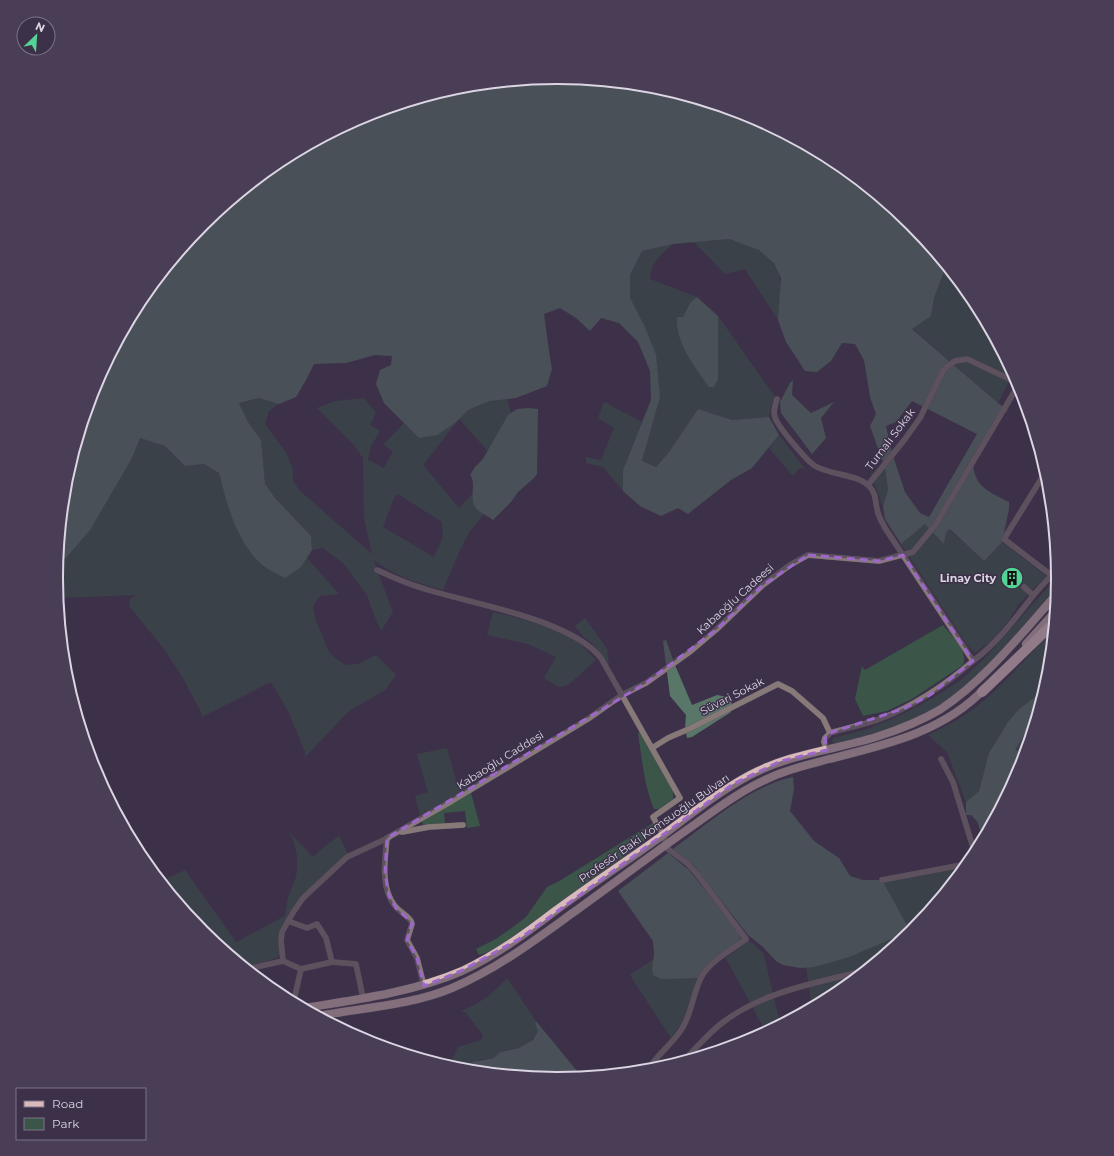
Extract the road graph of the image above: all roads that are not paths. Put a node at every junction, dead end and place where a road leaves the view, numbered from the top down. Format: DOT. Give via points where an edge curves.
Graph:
graph roads {
  1 [pos="1008,378"];
  2 [pos="1014,391"];
  3 [pos="777,399"];
  4 [pos="1041,479"];
  5 [pos="868,485"];
  6 [pos="903,555"];
  7 [pos="376,570"];
  8 [pos="1051,575"];
  9 [pos="1024,587"];
  10 [pos="1033,595"];
  11 [pos="1050,601"];
  12 [pos="1049,618"];
  13 [pos="1048,630"];
  14 [pos="973,661"];
  15 [pos="982,692"];
  16 [pos="622,695"];
  17 [pos="830,733"];
  18 [pos="652,748"];
  19 [pos="826,750"];
  20 [pos="941,759"];
  21 [pos="463,825"];
  22 [pos="663,835"];
  23 [pos="387,838"];
  24 [pos="666,844"];
  25 [pos="972,845"];
  26 [pos="958,866"];
  27 [pos="882,880"];
  28 [pos="288,920"];
  29 [pos="283,961"];
  30 [pos="332,962"];
  31 [pos="253,968"];
  32 [pos="301,969"];
  33 [pos="853,974"];
  34 [pos="424,986"];
  35 [pos="295,997"];
  36 [pos="363,998"];
  37 [pos="311,1007"];
  38 [pos="326,1015"];
  39 [pos="691,1053"];
  40 [pos="652,1063"];
  1 -- 5 [label="street, Turnalı Sokak" via="968,359 955,362 944,370 920,418"];
  2 -- 6 [label="street, Kabaoğlu Cadeesi" via="936,524 913,552"];
  3 -- 5 [label="street" via="775,419 806,459 815,466"];
  4 -- 8 [label="street" via="1004,539"];
  5 -- 6 [label="street" via="873,492 879,517"];
  6 -- 14 [label="street"];
  6 -- 16 [label="street, Kabaoğlu Cadeesi" via="879,561 808,555 763,585 691,651 646,683"];
  7 -- 16 [label="street" via="425,589 531,619 572,636 596,652"];
  8 -- 10 [label="street"];
  9 -- 10 [label="street"];
  10 -- 14 [label="street" via="993,645"];
  11 -- 19 [label="main road, Profesör Baki Komsuoğlu Bulvarı" via="987,672 940,709 874,738"];
  12 -- 15 [label="main road, Profesör Baki Komsuoğlu Bulvarı"];
  13 -- 15 [label="highway"];
  14 -- 17 [label="street" via="935,691 905,708"];
  15 -- 24 [label="main road, Profesör Baki Komsuoğlu Bulvarı" via="959,711 918,733 769,778 735,796"];
  16 -- 18 [label="street"];
  16 -- 23 [label="street, Kabaoğlu Caddesi" via="588,719"];
  17 -- 18 [label="street, Süvari Sokak" via="823,718 792,691 778,684"];
  17 -- 19 [label="street" via="824,742"];
  18 -- 22 [label="street" via="680,798 653,817"];
  19 -- 22 [label="main road, Profesör Baki Komsuoğlu Bulvarı" via="781,761 751,774 713,797"];
  20 -- 25 [label="street" via="953,782"];
  21 -- 23 [label="street" via="416,829"];
  22 -- 24 [label="street"];
  22 -- 34 [label="main road, Profesör Baki Komsuoğlu Bulvarı" via="501,950 463,970"];
  23 -- 28 [label="street" via="347,858 303,898"];
  23 -- 34 [label="street" via="387,888 396,908 411,921 408,940 417,958"];
  24 -- 38 [label="main road, Profesör Baki Komsuoğlu Bulvarı" via="508,959 474,978 428,997"];
  24 -- 40 [label="street" via="670,851 697,874 746,939 705,972 683,1027"];
  26 -- 27 [label="street"];
  28 -- 29 [label="street" via="281,935"];
  28 -- 30 [label="street" via="304,928 311,928 317,924 326,938"];
  29 -- 31 [label="street"];
  29 -- 32 [label="street"];
  30 -- 32 [label="street"];
  30 -- 36 [label="street" via="356,964"];
  32 -- 35 [label="street"];
  33 -- 39 [label="street" via="759,1000 722,1023"];
  34 -- 36 [label="main road, Profesör Baki Komsuoğlu Bulvarı"];
  36 -- 37 [label="main road, Profesör Baki Komsuoğlu Bulvarı"];
}
